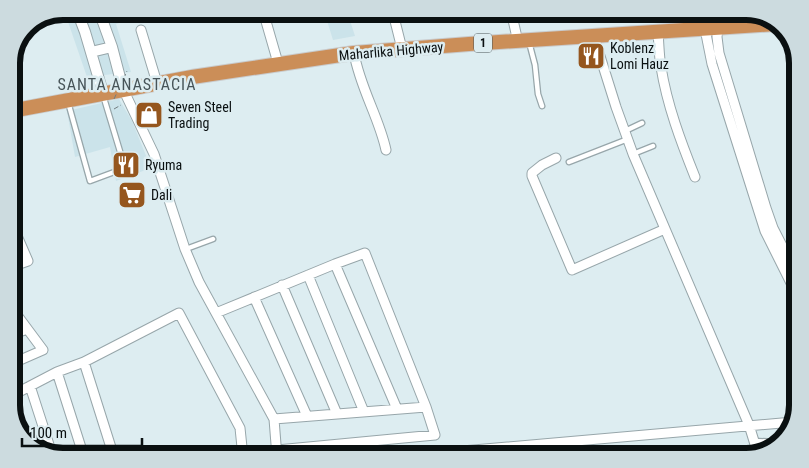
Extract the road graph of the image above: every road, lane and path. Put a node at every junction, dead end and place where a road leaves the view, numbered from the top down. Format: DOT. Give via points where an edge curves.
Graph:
graph roads {
  1 [pos="80,20"];
  2 [pos="104,20"];
  3 [pos="265,20"];
  4 [pos="395,20"];
  5 [pos="515,20"];
  6 [pos="706,20"];
  7 [pos="717,20"];
  8 [pos="765,25"];
  9 [pos="712,29"];
  10 [pos="141,30"];
  11 [pos="658,32"];
  12 [pos="594,37"];
  13 [pos="524,41"];
  14 [pos="112,48"];
  15 [pos="402,49"];
  16 [pos="91,52"];
  17 [pos="354,54"];
  18 [pos="278,63"];
  19 [pos="127,71"];
  20 [pos="157,83"];
  21 [pos="117,96"];
  22 [pos="68,101"];
  23 [pos="542,106"];
  24 [pos="20,109"];
  25 [pos="108,114"];
  26 [pos="642,123"];
  27 [pos="626,135"];
  28 [pos="652,146"];
  29 [pos="386,150"];
  30 [pos="633,154"];
  31 [pos="556,158"];
  32 [pos="569,162"];
  33 [pos="695,178"];
  34 [pos="665,229"];
  35 [pos="212,239"];
  36 [pos="20,247"];
  37 [pos="185,249"];
  38 [pos="779,251"];
  39 [pos="20,264"];
  40 [pos="336,264"];
  41 [pos="789,265"];
  42 [pos="308,275"];
  43 [pos="789,275"];
  44 [pos="282,286"];
  45 [pos="254,298"];
  46 [pos="216,313"];
  47 [pos="20,318"];
  48 [pos="27,328"];
  49 [pos="20,332"];
  50 [pos="20,360"];
  51 [pos="84,362"];
  52 [pos="57,372"];
  53 [pos="30,386"];
  54 [pos="20,391"];
  55 [pos="426,407"];
  56 [pos="397,409"];
  57 [pos="364,412"];
  58 [pos="337,414"];
  59 [pos="307,416"];
  60 [pos="274,419"];
  61 [pos="785,423"];
  62 [pos="749,425"];
  63 [pos="754,440"];
  64 [pos="769,441"];
  65 [pos="49,446"];
  66 [pos="756,447"];
  67 [pos="81,448"];
  68 [pos="111,448"];
  69 [pos="242,448"];
  70 [pos="277,448"];
  71 [pos="321,448"];
  72 [pos="494,448"];
  1 -- 16 [label="street"];
  2 -- 14 [label="street"];
  3 -- 18 [label="street"];
  4 -- 15 [label="street"];
  5 -- 13 [label="street"];
  6 -- 9 [label="street"];
  7 -- 9 [label="street"];
  8 -- 9 [label="highway, Maharlika Highway / 1"];
  9 -- 11 [label="highway, Maharlika Highway / 1"];
  9 -- 38 [label="street"];
  9 -- 38 [label="street" via="712,64 765,231"];
  10 -- 20 [label="street"];
  11 -- 12 [label="highway, Maharlika Highway / 1"];
  11 -- 33 [label="street" via="665,87"];
  12 -- 13 [label="highway, Maharlika Highway / 1"];
  12 -- 27 [label="street"];
  13 -- 15 [label="highway, Maharlika Highway / 1"];
  13 -- 23 [label="lane" via="535,65"];
  14 -- 16 [label="street"];
  14 -- 21 [label="street"];
  15 -- 17 [label="highway, Maharlika Highway / 1"];
  16 -- 21 [label="street"];
  17 -- 18 [label="highway, Maharlika Highway / 1"];
  17 -- 29 [label="street" via="358,74"];
  18 -- 20 [label="highway, Maharlika Highway / 1"];
  19 -- 21 [label="path, bridge"];
  20 -- 21 [label="highway, Maharlika Highway / 1"];
  21 -- 22 [label="highway, Maharlika Highway / 1"];
  21 -- 25 [label="lane"];
  21 -- 25 [label="path" via="118,106"];
  21 -- 37 [label="street" via="154,154"];
  22 -- 24 [label="highway, Maharlika Highway / 1"];
  22 -- 25 [label="lane" via="90,181 125,168"];
  26 -- 27 [label="lane"];
  27 -- 30 [label="street"];
  27 -- 32 [label="lane"];
  28 -- 30 [label="lane"];
  30 -- 34 [label="street"];
  31 -- 34 [label="street" via="542,165 532,176 572,270"];
  34 -- 62 [label="street"];
  35 -- 37 [label="lane"];
  36 -- 39 [label="street" via="28,261"];
  37 -- 46 [label="street"];
  38 -- 41 [label="street"];
  38 -- 43 [label="street"];
  40 -- 42 [label="street"];
  40 -- 55 [label="street" via="365,253"];
  40 -- 56 [label="street"];
  42 -- 44 [label="street"];
  42 -- 57 [label="street"];
  44 -- 45 [label="street"];
  44 -- 58 [label="street"];
  45 -- 46 [label="street"];
  45 -- 59 [label="street"];
  46 -- 60 [label="street"];
  47 -- 48 [label="street"];
  48 -- 49 [label="street"];
  48 -- 50 [label="street" via="42,350"];
  51 -- 52 [label="street"];
  51 -- 68 [label="street"];
  51 -- 69 [label="street" via="179,313 240,428"];
  52 -- 53 [label="street"];
  52 -- 67 [label="street"];
  53 -- 54 [label="street"];
  53 -- 65 [label="street"];
  55 -- 56 [label="street"];
  55 -- 71 [label="street" via="435,435"];
  56 -- 57 [label="street"];
  57 -- 58 [label="street"];
  58 -- 59 [label="street"];
  59 -- 60 [label="street"];
  60 -- 70 [label="street"];
  61 -- 62 [label="street"];
  62 -- 63 [label="street"];
  62 -- 72 [label="street"];
  63 -- 64 [label="lane"];
  63 -- 66 [label="street"];
}
